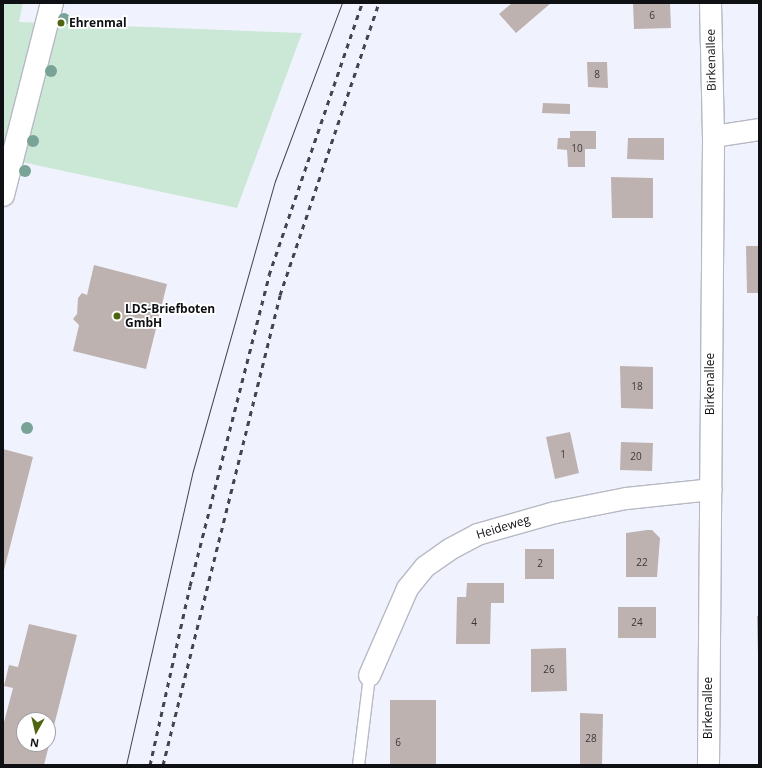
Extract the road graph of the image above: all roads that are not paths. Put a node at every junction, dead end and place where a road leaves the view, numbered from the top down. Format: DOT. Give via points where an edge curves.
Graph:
graph roads {
  1 [pos="52,3"];
  2 [pos="710,3"];
  3 [pos="759,129"];
  4 [pos="713,136"];
  5 [pos="3,195"];
  6 [pos="711,489"];
  7 [pos="369,675"];
  8 [pos="358,765"];
  9 [pos="708,765"];
  1 -- 5 [label="main road"];
  2 -- 4 [label="street, Birkenallee"];
  3 -- 4 [label="street"];
  4 -- 6 [label="street, Birkenallee"];
  6 -- 7 [label="street, Heideweg" via="626,498 555,512 477,534 449,549 425,566 407,588"];
  6 -- 9 [label="street, Birkenallee"];
  7 -- 8 [label="lane"];
}
